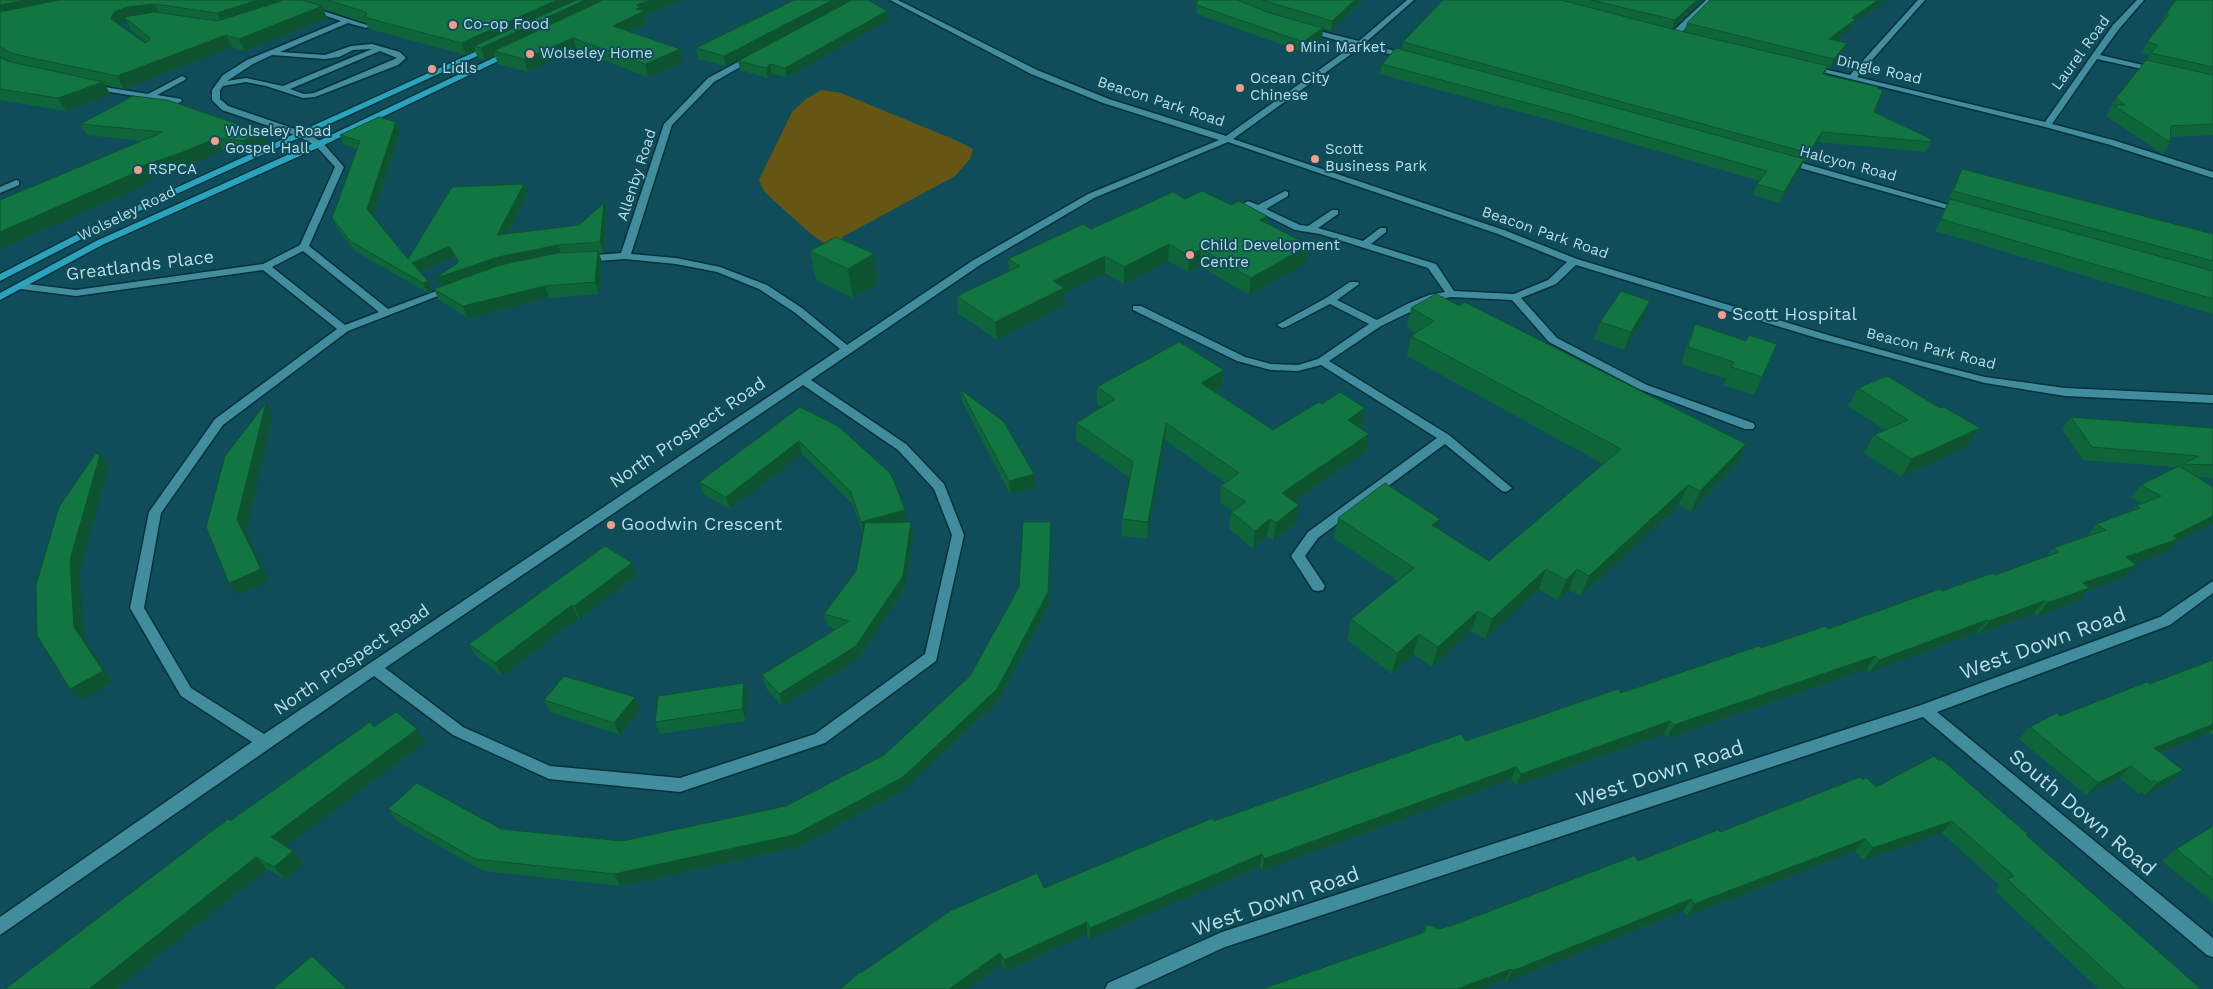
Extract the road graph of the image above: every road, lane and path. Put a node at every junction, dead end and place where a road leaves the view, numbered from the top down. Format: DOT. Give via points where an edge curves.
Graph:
graph roads {
  1 [pos="893,0"];
  2 [pos="1411,0"];
  3 [pos="1710,0"];
  4 [pos="1922,0"];
  5 [pos="2142,0"];
  6 [pos="295,4"];
  7 [pos="349,20"];
  8 [pos="366,26"];
  9 [pos="1299,27"];
  10 [pos="1665,33"];
  11 [pos="1674,35"];
  12 [pos="1684,38"];
  13 [pos="1360,44"];
  14 [pos="500,45"];
  15 [pos="380,48"];
  16 [pos="519,49"];
  17 [pos="267,55"];
  18 [pos="757,56"];
  19 [pos="2094,56"];
  20 [pos="1415,59"];
  21 [pos="1805,66"];
  22 [pos="2167,73"];
  23 [pos="182,78"];
  24 [pos="1852,78"];
  25 [pos="79,84"];
  26 [pos="221,84"];
  27 [pos="282,89"];
  28 [pos="148,97"];
  29 [pos="178,101"];
  30 [pos="2048,125"];
  31 [pos="301,134"];
  32 [pos="1226,140"];
  33 [pos="319,144"];
  34 [pos="1772,157"];
  35 [pos="2213,175"];
  36 [pos="16,183"];
  37 [pos="0,190"];
  38 [pos="1285,194"];
  39 [pos="1248,204"];
  40 [pos="1259,209"];
  41 [pos="1335,212"];
  42 [pos="1973,213"];
  43 [pos="1310,229"];
  44 [pos="1383,230"];
  45 [pos="1366,244"];
  46 [pos="304,248"];
  47 [pos="625,256"];
  48 [pos="571,260"];
  49 [pos="1574,261"];
  50 [pos="265,267"];
  51 [pos="2,275"];
  52 [pos="465,284"];
  53 [pos="1354,284"];
  54 [pos="20,286"];
  55 [pos="1451,294"];
  56 [pos="1515,296"];
  57 [pos="0,297"];
  58 [pos="1330,300"];
  59 [pos="1137,308"];
  60 [pos="386,313"];
  61 [pos="1377,324"];
  62 [pos="1282,325"];
  63 [pos="344,330"];
  64 [pos="846,349"];
  65 [pos="1322,361"];
  66 [pos="802,379"];
  67 [pos="2213,399"];
  68 [pos="1749,426"];
  69 [pos="1445,438"];
  70 [pos="1506,488"];
  71 [pos="1318,586"];
  72 [pos="2213,586"];
  73 [pos="374,668"];
  74 [pos="1925,710"];
  75 [pos="264,742"];
  76 [pos="0,927"];
  77 [pos="2213,949"];
  78 [pos="1114,989"];
  1 -- 32 [label="street, Beacon Park Road" via="1034,72 1106,102"];
  2 -- 13 [label="street, North Prospect Road"];
  3 -- 11 [label="street"];
  4 -- 24 [label="street"];
  5 -- 19 [label="street, Laurel Road"];
  6 -- 7 [label="street"];
  7 -- 8 [label="street"];
  7 -- 17 [label="street"];
  9 -- 13 [label="street"];
  10 -- 11 [label="street"];
  11 -- 12 [label="street"];
  13 -- 20 [label="street"];
  13 -- 32 [label="street, North Prospect Road"];
  14 -- 31 [label="main road, Wolseley Road"];
  15 -- 17 [label="street" via="361,46 325,57"];
  15 -- 27 [label="street"];
  15 -- 27 [label="street" via="402,58 324,93 303,96"];
  16 -- 33 [label="main road, Wolseley Road"];
  17 -- 26 [label="street" via="226,77"];
  18 -- 47 [label="street, Allenby Road" via="711,80 668,124"];
  19 -- 22 [label="street"];
  19 -- 30 [label="street, Laurel Road"];
  21 -- 24 [label="street, Dingle Road"];
  23 -- 28 [label="street"];
  24 -- 30 [label="street, Dingle Road"];
  25 -- 28 [label="street"];
  26 -- 27 [label="street" via="246,80"];
  26 -- 31 [label="street" via="216,90 216,100 225,108"];
  28 -- 29 [label="street"];
  30 -- 35 [label="street, Dingle Road"];
  31 -- 33 [label="street"];
  31 -- 51 [label="main road, Wolseley Road" via="106,223"];
  32 -- 49 [label="street, Beacon Park Road" via="1492,229"];
  32 -- 64 [label="street, North Prospect Road" via="1091,196 976,263"];
  33 -- 46 [label="street" via="340,167"];
  33 -- 54 [label="main road, Wolseley Road" via="99,244"];
  34 -- 42 [label="street, Halcyon Road"];
  36 -- 37 [label="street"];
  38 -- 40 [label="street"];
  39 -- 40 [label="street"];
  40 -- 43 [label="street" via="1298,228"];
  41 -- 43 [label="street"];
  43 -- 45 [label="street"];
  44 -- 45 [label="street"];
  45 -- 55 [label="street" via="1432,266"];
  46 -- 50 [label="street, Greatlands Place"];
  46 -- 60 [label="street"];
  47 -- 48 [label="street"];
  47 -- 64 [label="street" via="676,260 754,282 798,310"];
  49 -- 56 [label="street" via="1552,282"];
  49 -- 67 [label="street, Beacon Park Road" via="1842,342 1985,380 2066,392"];
  50 -- 54 [label="street, Greatlands Place" via="76,293"];
  50 -- 63 [label="street"];
  52 -- 60 [label="street"];
  53 -- 58 [label="street"];
  54 -- 57 [label="main road, Wolseley Road"];
  55 -- 56 [label="street"];
  55 -- 61 [label="street" via="1433,297"];
  56 -- 68 [label="street" via="1553,340 1643,388"];
  58 -- 61 [label="street"];
  58 -- 62 [label="street"];
  59 -- 65 [label="street" via="1241,359 1271,367 1298,368"];
  60 -- 63 [label="street"];
  61 -- 65 [label="street"];
  63 -- 75 [label="street" via="220,422 155,512 137,608 186,692"];
  64 -- 66 [label="street, North Prospect Road"];
  65 -- 69 [label="street"];
  66 -- 73 [label="street, North Prospect Road"];
  66 -- 73 [label="street" via="902,446 940,487 958,535 931,658 820,739 680,785 549,772 458,731"];
  69 -- 70 [label="street"];
  69 -- 71 [label="street" via="1313,535 1298,556"];
  72 -- 74 [label="street, West Down Road" via="2165,621"];
  73 -- 75 [label="street, North Prospect Road"];
  74 -- 77 [label="street, South Down Road"];
  74 -- 78 [label="street, West Down Road" via="1222,940"];
  75 -- 76 [label="street, North Prospect Road"];
}
